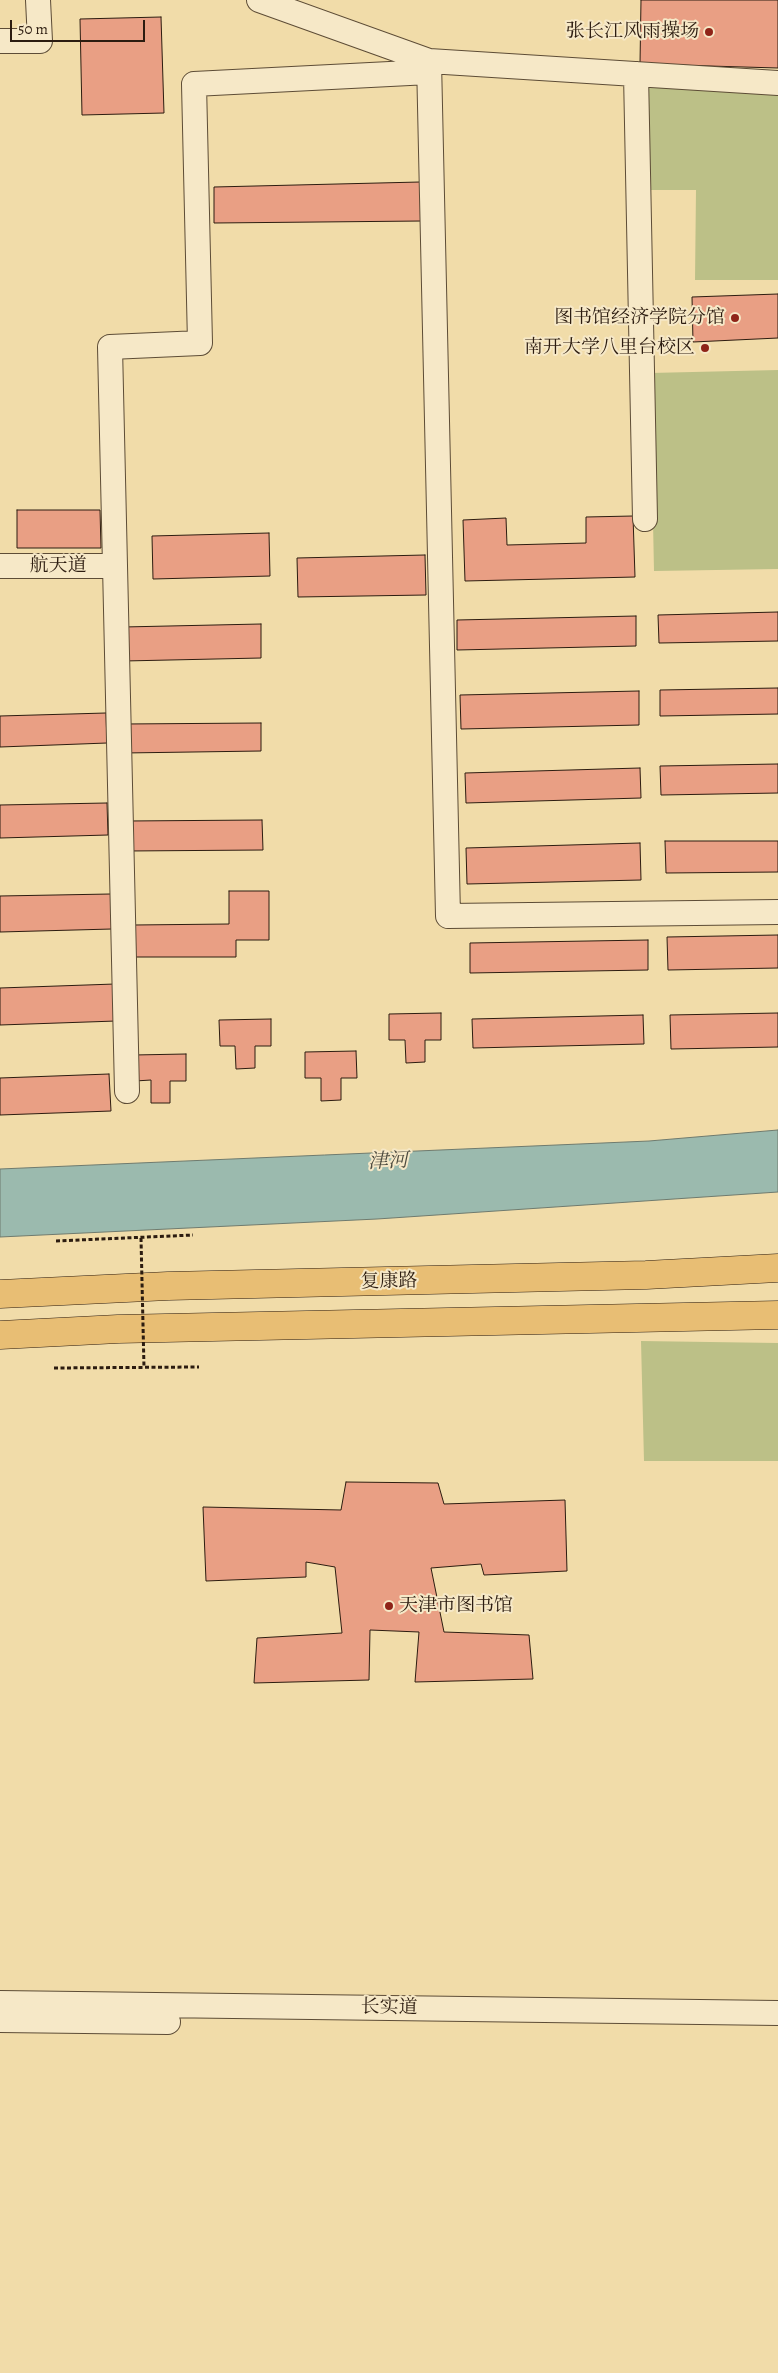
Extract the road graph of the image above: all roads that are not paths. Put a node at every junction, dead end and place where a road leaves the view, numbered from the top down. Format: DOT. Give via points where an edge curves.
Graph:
graph roads {
  1 [pos="38,0"];
  2 [pos="259,0"];
  3 [pos="0,40"];
  4 [pos="429,66"];
  5 [pos="636,74"];
  6 [pos="778,83"];
  7 [pos="645,519"];
  8 [pos="0,566"];
  9 [pos="115,566"];
  10 [pos="778,912"];
  11 [pos="127,1090"];
  12 [pos="778,1268"];
  13 [pos="0,1294"];
  14 [pos="778,1315"];
  15 [pos="0,1335"];
  16 [pos="0,2003"];
  17 [pos="778,2013"];
  18 [pos="0,2020"];
  19 [pos="778,2026"];
  1 -- 3 [label="street" via="40,41"];
  2 -- 4 [label="street"];
  4 -- 5 [label="street"];
  4 -- 9 [label="street" via="194,84 200,343 110,347"];
  4 -- 10 [label="street" via="448,916"];
  5 -- 6 [label="street"];
  5 -- 7 [label="street"];
  8 -- 9 [label="street, 航天道"];
  9 -- 11 [label="street"];
  12 -- 13 [label="highway, 复康路" via="646,1275 168,1286"];
  14 -- 15 [label="highway" via="118,1329"];
  16 -- 17 [label="street, 长实道"];
  18 -- 19 [label="street, 长实道"];
}
